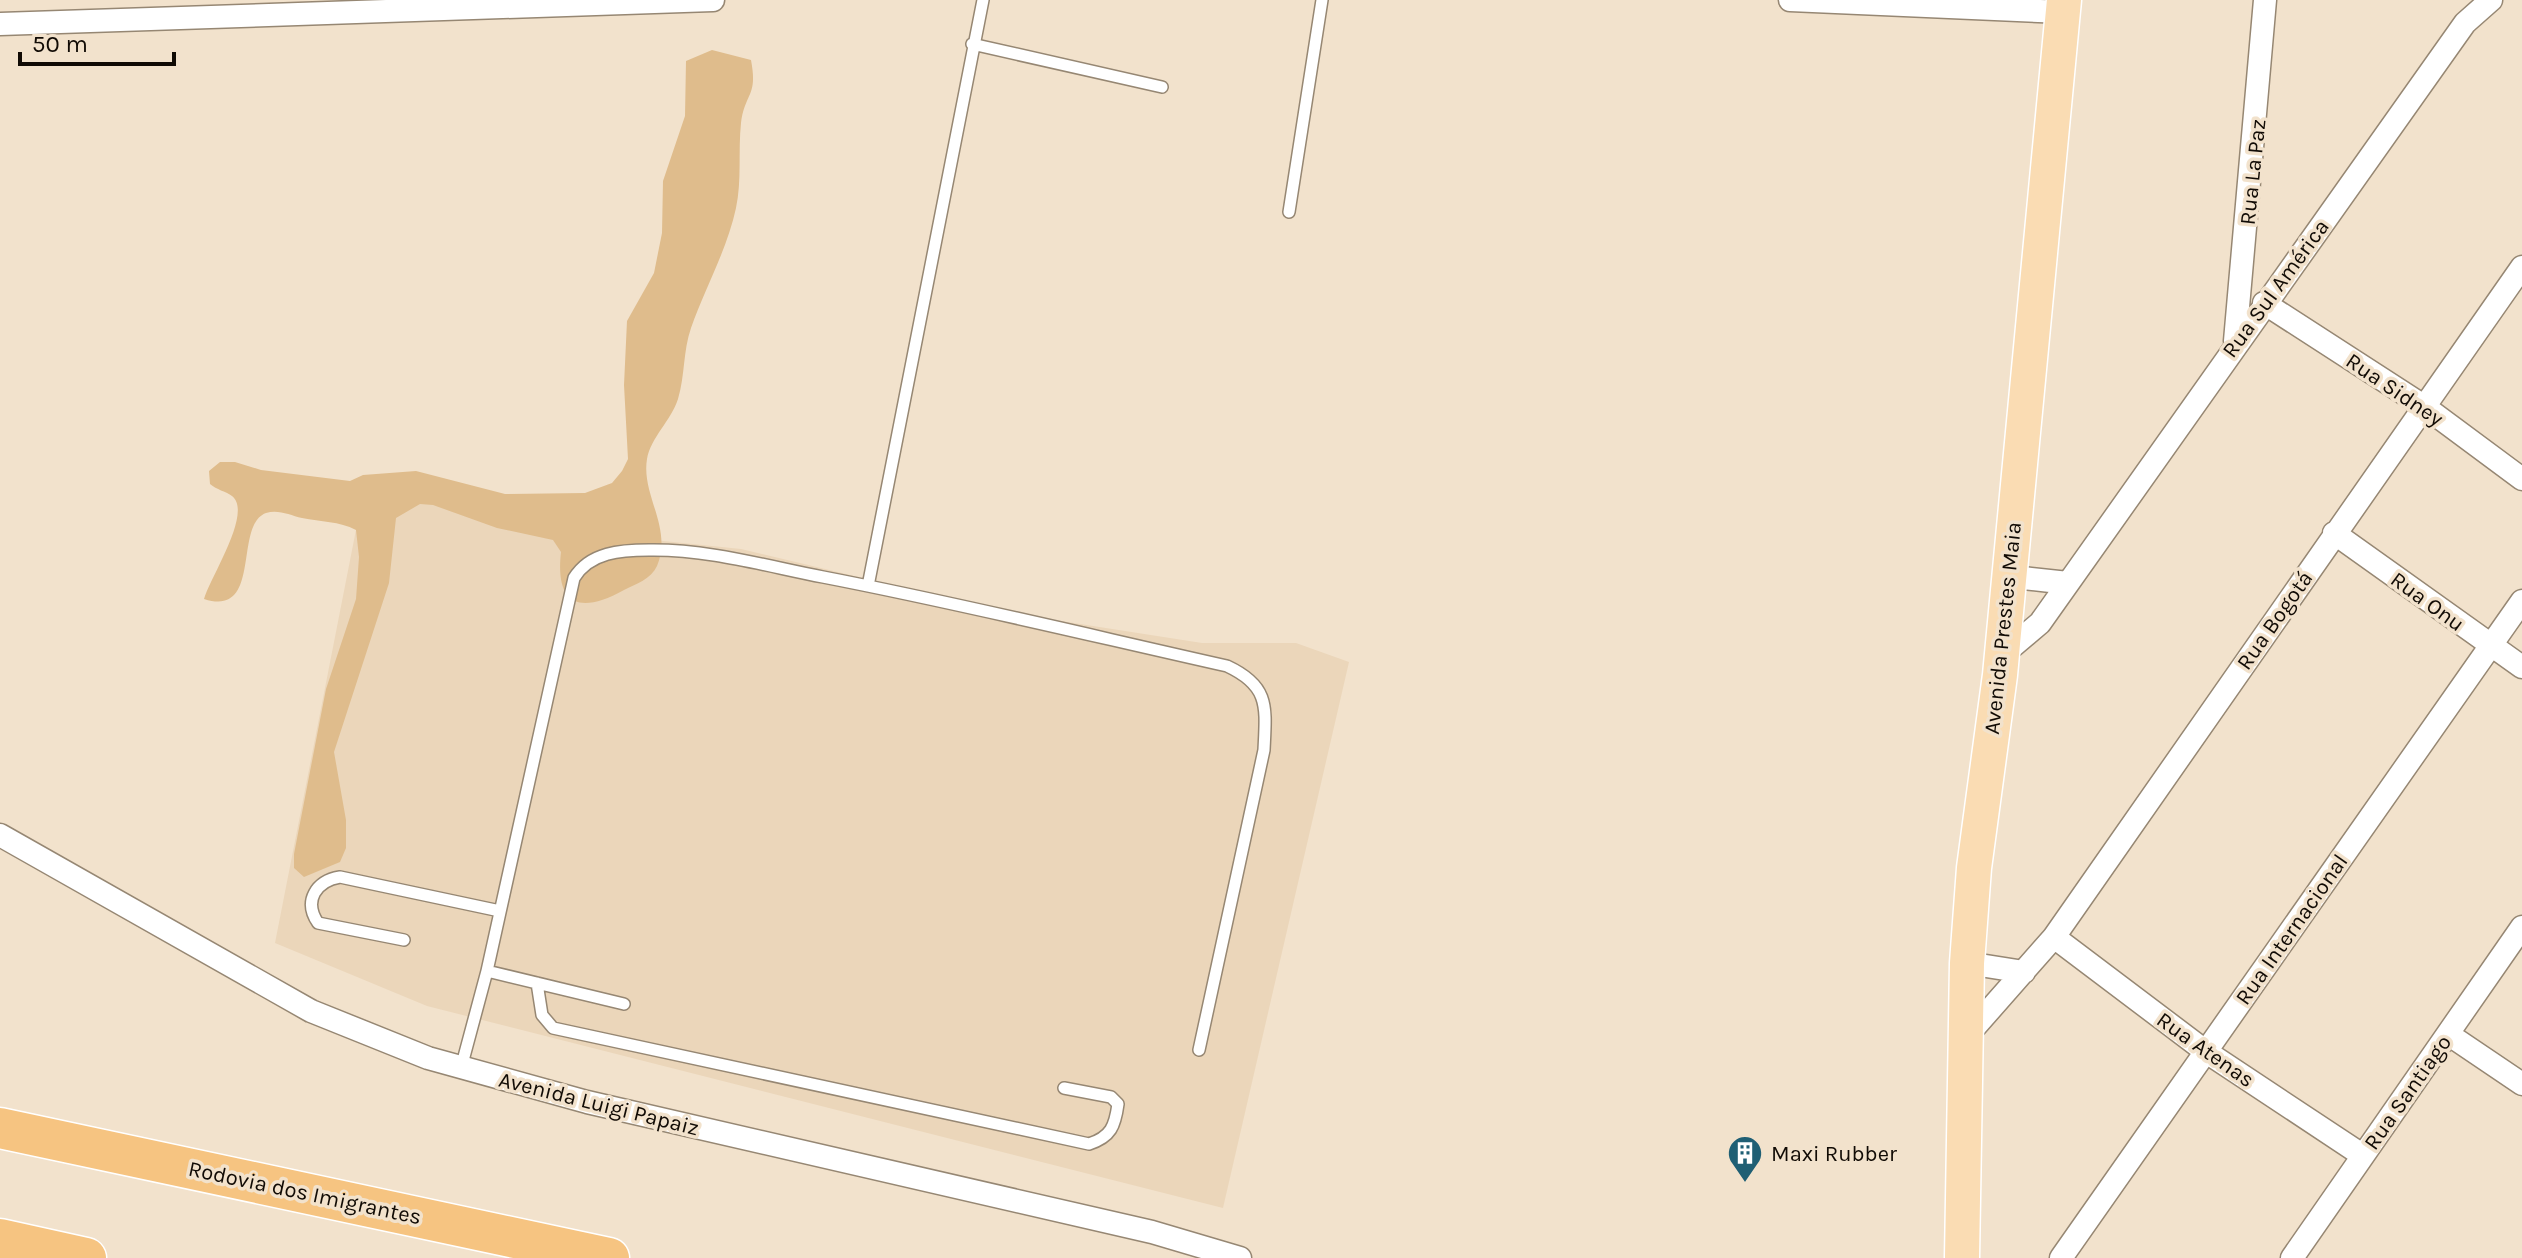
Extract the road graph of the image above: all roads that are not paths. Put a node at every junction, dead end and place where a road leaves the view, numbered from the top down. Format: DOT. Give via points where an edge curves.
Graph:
graph roads {
  1 [pos="713,0"];
  2 [pos="983,0"];
  3 [pos="1322,0"];
  4 [pos="1790,0"];
  5 [pos="2265,0"];
  6 [pos="2491,0"];
  7 [pos="573,2"];
  8 [pos="2063,6"];
  9 [pos="0,24"];
  10 [pos="972,44"];
  11 [pos="1162,87"];
  12 [pos="1289,212"];
  13 [pos="2522,267"];
  14 [pos="2264,303"];
  15 [pos="2235,344"];
  16 [pos="2425,407"];
  17 [pos="2522,479"];
  18 [pos="2334,533"];
  19 [pos="2009,573"];
  20 [pos="2068,583"];
  21 [pos="868,586"];
  22 [pos="2522,601"];
  23 [pos="2490,646"];
  24 [pos="2001,656"];
  25 [pos="2522,667"];
  26 [pos="0,835"];
  27 [pos="500,911"];
  28 [pos="2522,927"];
  29 [pos="2054,937"];
  30 [pos="404,940"];
  31 [pos="1967,963"];
  32 [pos="487,971"];
  33 [pos="2024,972"];
  34 [pos="537,983"];
  35 [pos="624,1004"];
  36 [pos="2448,1034"];
  37 [pos="1965,1038"];
  38 [pos="1199,1050"];
  39 [pos="2205,1051"];
  40 [pos="461,1068"];
  41 [pos="2522,1084"];
  42 [pos="1064,1088"];
  43 [pos="0,1128"];
  44 [pos="2362,1155"];
  45 [pos="26,1247"];
  46 [pos="86,1258"];
  47 [pos="609,1258"];
  48 [pos="1240,1258"];
  49 [pos="1962,1258"];
  50 [pos="2061,1258"];
  51 [pos="2292,1258"];
  1 -- 7 [label="street"];
  2 -- 10 [label="lane"];
  3 -- 12 [label="lane"];
  4 -- 8 [label="street"];
  5 -- 15 [label="street, Rua La Paz"];
  6 -- 14 [label="street, Rua Sul América" via="2465,23"];
  7 -- 9 [label="street"];
  8 -- 19 [label="main road, Avenida Prestes Maia"];
  10 -- 11 [label="lane"];
  10 -- 21 [label="lane"];
  13 -- 16 [label="street, Rua Bogotá"];
  14 -- 15 [label="street, Rua Sul América"];
  14 -- 16 [label="street, Rua Sidney"];
  15 -- 20 [label="street, Rua Sul América"];
  16 -- 17 [label="street, Rua Sidney"];
  16 -- 18 [label="street, Rua Bogotá"];
  18 -- 23 [label="street, Rua Onu"];
  18 -- 29 [label="street, Rua Bogotá"];
  19 -- 20 [label="street"];
  19 -- 24 [label="main road, Avenida Prestes Maia"];
  20 -- 24 [label="street, Rua Sul América" via="2040,623"];
  21 -- 27 [label="lane" via="692,552 629,551 581,565"];
  21 -- 38 [label="lane" via="1227,666 1249,676 1261,692 1266,711 1264,750"];
  22 -- 23 [label="street, Rua Internacional"];
  23 -- 25 [label="street, Rua Onu"];
  23 -- 39 [label="street, Rua Internacional"];
  24 -- 31 [label="main road, Avenida Prestes Maia"];
  26 -- 40 [label="street, Avenida Luigi Papaiz" via="311,1011"];
  27 -- 30 [label="lane" via="340,877 326,880 311,898 318,923"];
  27 -- 32 [label="lane"];
  28 -- 36 [label="street, Rua Santiago"];
  29 -- 33 [label="street, Rua Bogotá"];
  29 -- 39 [label="street, Rua Atenas"];
  31 -- 33 [label="street"];
  31 -- 37 [label="main road, Avenida Prestes Maia"];
  32 -- 34 [label="lane"];
  32 -- 40 [label="lane"];
  33 -- 37 [label="street, Rua Bogotá"];
  34 -- 35 [label="lane"];
  34 -- 42 [label="lane" via="542,1015 553,1028 1089,1144 1106,1139 1118,1104 1111,1097"];
  36 -- 41 [label="street"];
  36 -- 44 [label="street, Rua Santiago"];
  37 -- 49 [label="main road, Avenida Prestes Maia"];
  39 -- 44 [label="street, Rua Atenas"];
  39 -- 50 [label="street, Rua Internacional"];
  40 -- 48 [label="street, Avenida Luigi Papaiz" via="1152,1232"];
  43 -- 47 [label="highway, Rodovia dos Imigrantes"];
  44 -- 51 [label="street, Rua Santiago"];
  45 -- 46 [label="highway"];
}
